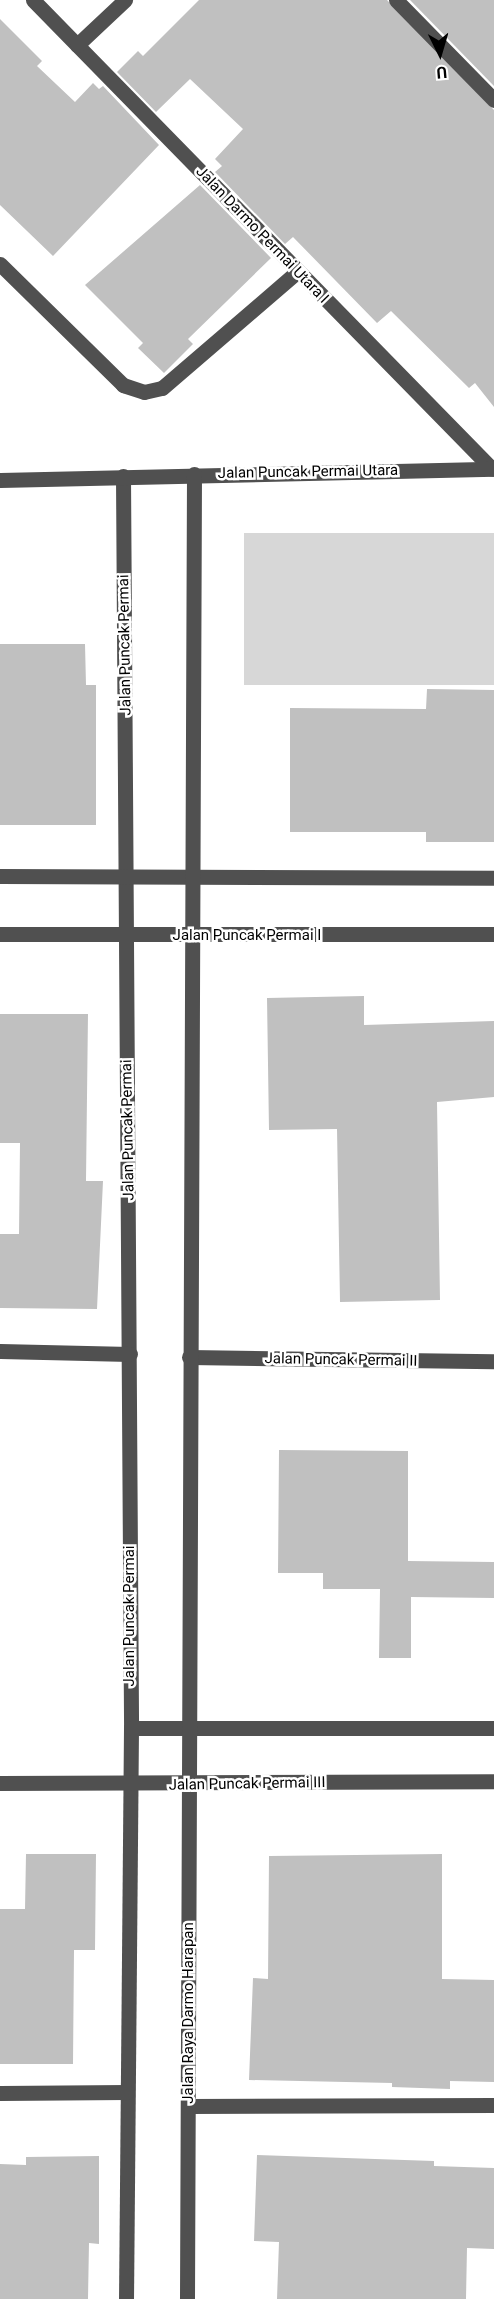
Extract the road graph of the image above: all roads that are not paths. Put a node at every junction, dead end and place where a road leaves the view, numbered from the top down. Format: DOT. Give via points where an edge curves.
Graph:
graph roads {
  1 [pos="33,0"];
  2 [pos="124,0"];
  3 [pos="396,0"];
  4 [pos="77,45"];
  5 [pos="494,100"];
  6 [pos="0,264"];
  7 [pos="298,271"];
  8 [pos="493,469"];
  9 [pos="194,474"];
  10 [pos="123,476"];
  11 [pos="0,480"];
  12 [pos="0,876"];
  13 [pos="128,877"];
  14 [pos="192,877"];
  15 [pos="494,878"];
  16 [pos="0,934"];
  17 [pos="494,934"];
  18 [pos="126,936"];
  19 [pos="191,937"];
  20 [pos="0,1351"];
  21 [pos="130,1354"];
  22 [pos="189,1356"];
  23 [pos="494,1361"];
  24 [pos="190,1727"];
  25 [pos="131,1728"];
  26 [pos="494,1728"];
  27 [pos="494,1781"];
  28 [pos="0,1783"];
  29 [pos="128,1785"];
  30 [pos="190,1785"];
  31 [pos="127,2092"];
  32 [pos="0,2093"];
  33 [pos="494,2105"];
  34 [pos="188,2106"];
  35 [pos="126,2299"];
  36 [pos="187,2299"];
  1 -- 4 [label="street, Jalan Darmo Permai Utara I"];
  2 -- 4 [label="street"];
  3 -- 5 [label="street"];
  4 -- 7 [label="street, Jalan Darmo Permai Utara I"];
  6 -- 7 [label="street" via="123,385 144,392 162,388"];
  7 -- 8 [label="street, Jalan Darmo Permai Utara I"];
  8 -- 9 [label="street, Jalan Puncak Permai Utara"];
  9 -- 10 [label="street, Jalan Puncak Permai Utara"];
  9 -- 14 [label="street"];
  10 -- 11 [label="street, Jalan Puncak Permai Utara"];
  10 -- 13 [label="street, Jalan Puncak Permai"];
  12 -- 13 [label="street"];
  13 -- 14 [label="street"];
  13 -- 18 [label="street, Jalan Puncak Permai"];
  14 -- 15 [label="street"];
  14 -- 19 [label="street"];
  16 -- 18 [label="street, Jalan Puncak Permai I"];
  17 -- 19 [label="street, Jalan Puncak Permai I"];
  18 -- 19 [label="street, Jalan Puncak Permai I"];
  18 -- 21 [label="street, Jalan Puncak Permai"];
  19 -- 22 [label="street"];
  20 -- 21 [label="street"];
  21 -- 25 [label="street, Jalan Puncak Permai"];
  22 -- 23 [label="street, Jalan Puncak Permai II"];
  22 -- 24 [label="street"];
  24 -- 25 [label="street"];
  24 -- 26 [label="street"];
  24 -- 30 [label="street, Jalan Raya Darmo Harapan"];
  25 -- 29 [label="street, Jalan Puncak Permai"];
  27 -- 30 [label="street, Jalan Puncak Permai III"];
  28 -- 29 [label="street, Jalan Puncak Permai III"];
  29 -- 30 [label="street, Jalan Puncak Permai III"];
  29 -- 31 [label="street"];
  30 -- 34 [label="street, Jalan Raya Darmo Harapan"];
  31 -- 32 [label="street"];
  31 -- 35 [label="street"];
  33 -- 34 [label="street"];
  34 -- 36 [label="street, Jalan Raya Darmo Harapan"];
}
